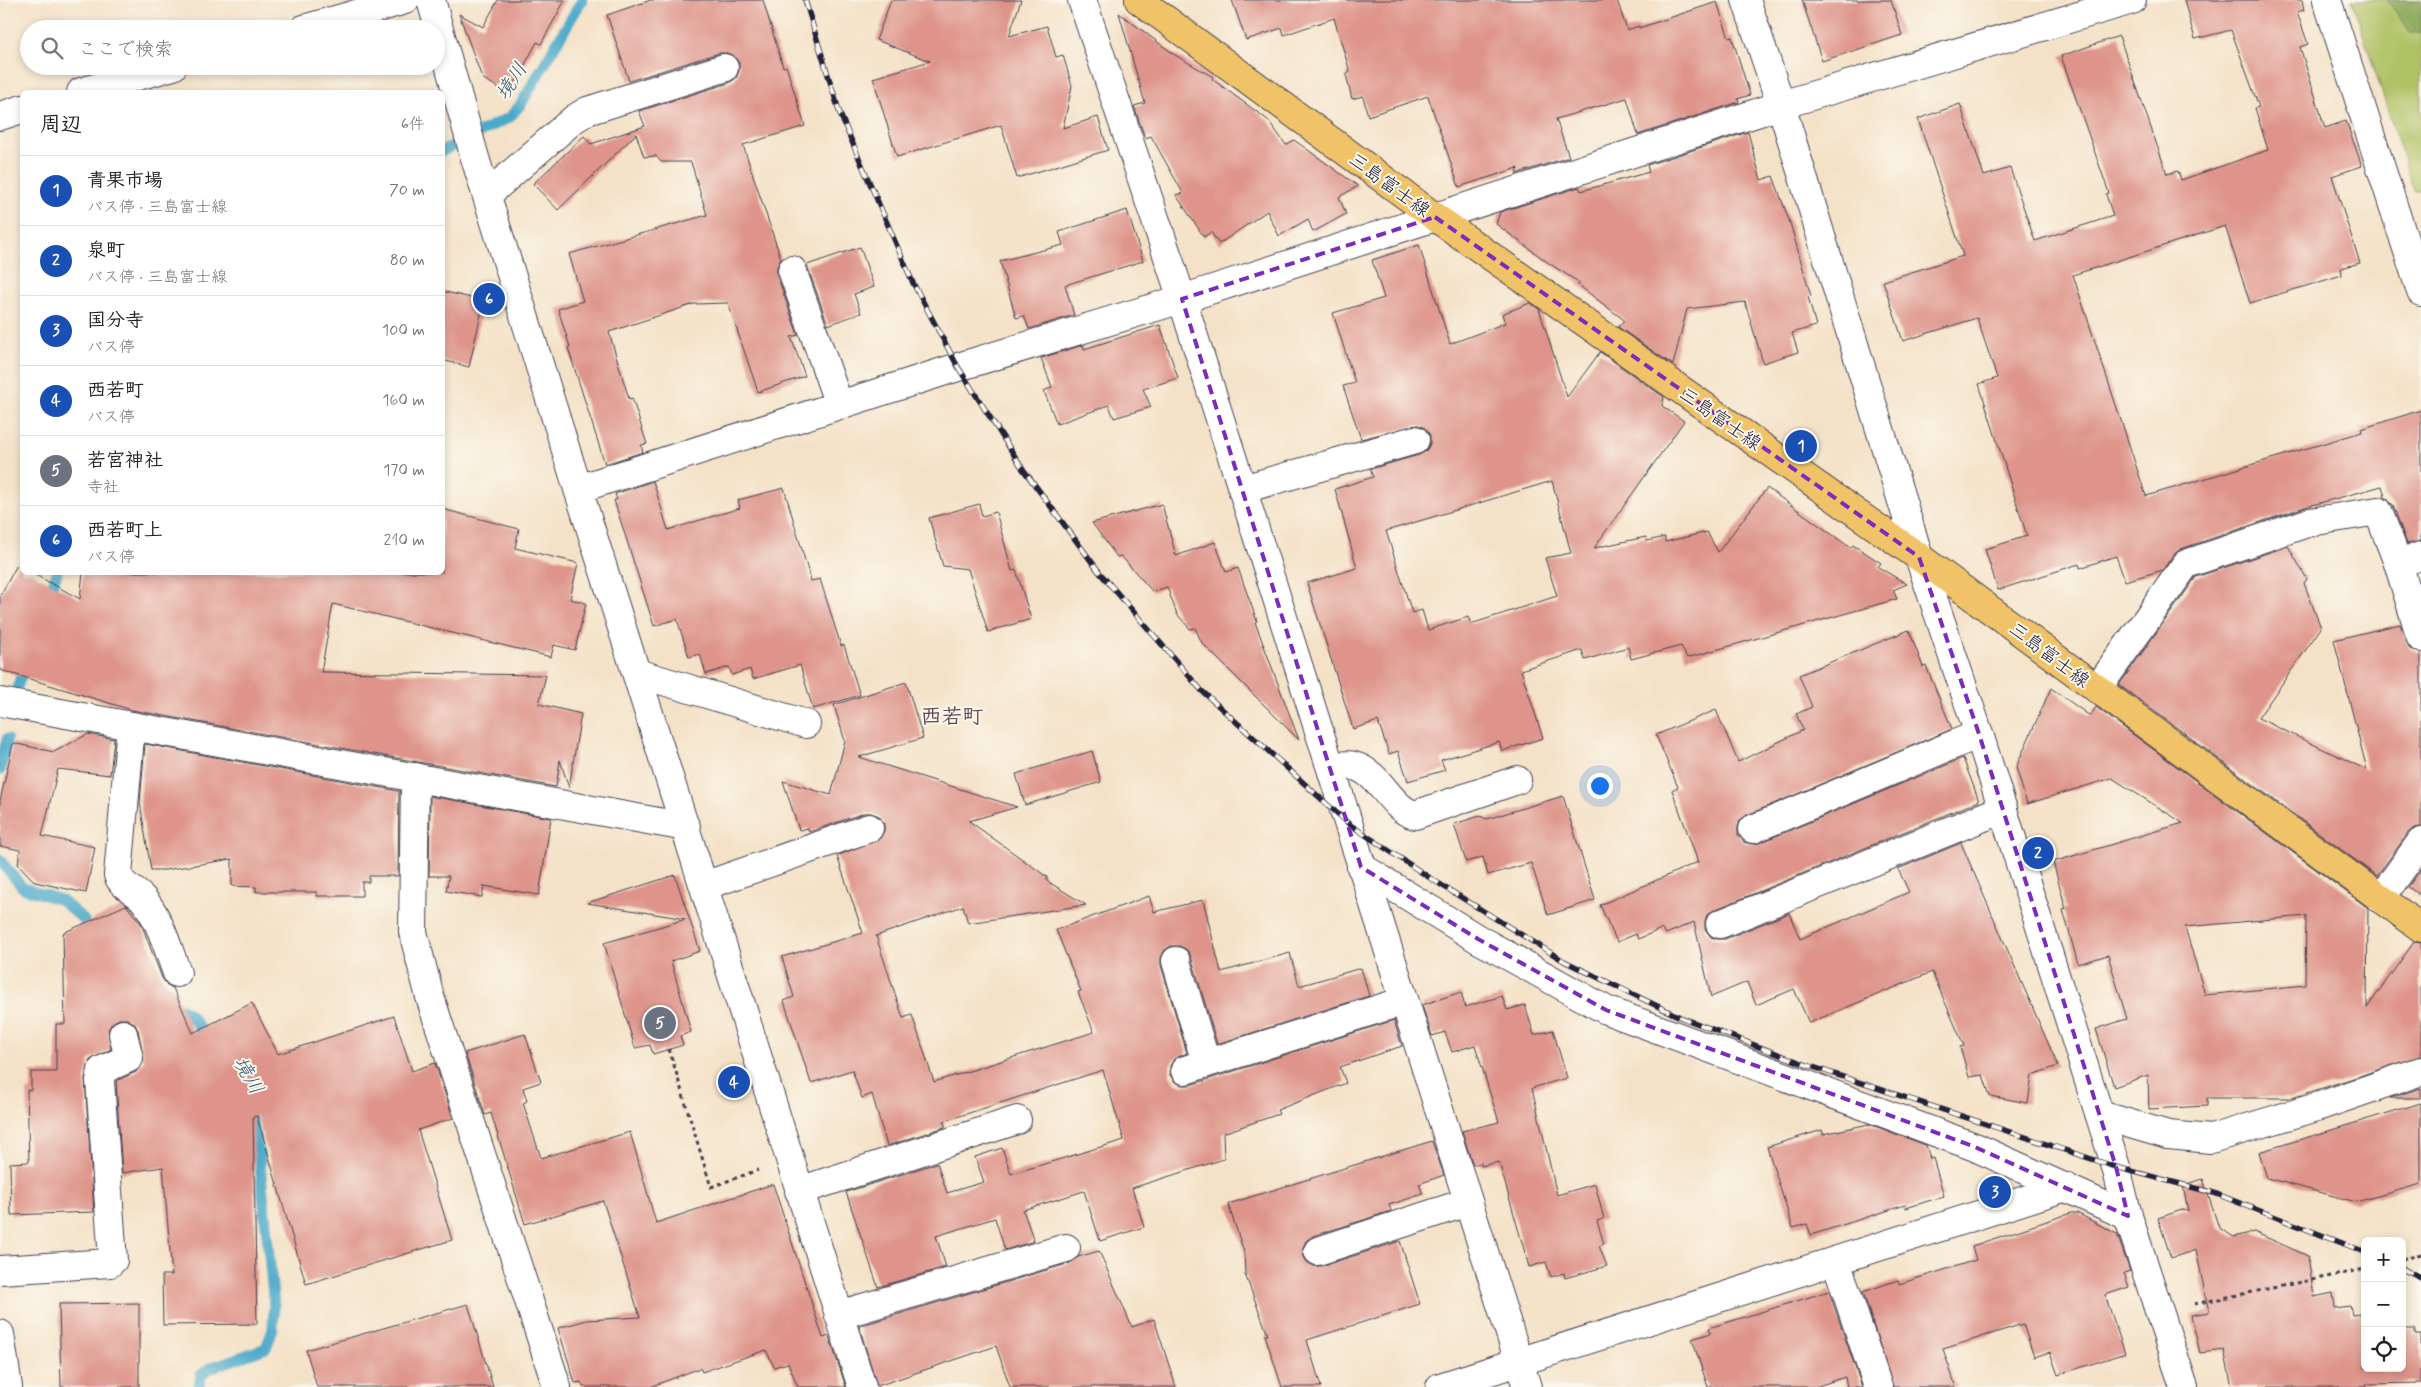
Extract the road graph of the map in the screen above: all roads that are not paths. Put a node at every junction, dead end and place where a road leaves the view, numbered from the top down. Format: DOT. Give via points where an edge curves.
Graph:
graph roads {
  1 [pos="405,0"];
  2 [pos="430,0"];
  3 [pos="1082,0"];
  4 [pos="1138,0"];
  5 [pos="1746,0"];
  6 [pos="2132,0"];
  7 [pos="2327,0"];
  8 [pos="335,20"];
  9 [pos="436,20"];
  10 [pos="445,52"];
  11 [pos="724,68"];
  12 [pos="156,75"];
  13 [pos="137,85"];
  14 [pos="97,90"];
  15 [pos="1781,105"];
  16 [pos="20,110"];
  17 [pos="0,116"];
  18 [pos="487,196"];
  19 [pos="1435,217"];
  20 [pos="792,270"];
  21 [pos="2421,292"];
  22 [pos="1182,299"];
  23 [pos="839,405"];
  24 [pos="1415,440"];
  25 [pos="578,489"];
  26 [pos="1242,489"];
  27 [pos="1919,557"];
  28 [pos="2409,559"];
  29 [pos="2421,638"];
  30 [pos="637,673"];
  31 [pos="2097,689"];
  32 [pos="0,702"];
  33 [pos="806,724"];
  34 [pos="131,726"];
  35 [pos="1980,734"];
  36 [pos="1331,767"];
  37 [pos="415,777"];
  38 [pos="1516,780"];
  39 [pos="2003,809"];
  40 [pos="686,828"];
  41 [pos="869,828"];
  42 [pos="1753,829"];
  43 [pos="2421,842"];
  44 [pos="1361,867"];
  45 [pos="704,886"];
  46 [pos="2380,898"];
  47 [pos="1720,924"];
  48 [pos="2421,928"];
  49 [pos="1176,961"];
  50 [pos="178,973"];
  51 [pos="1404,1001"];
  52 [pos="123,1034"];
  53 [pos="2421,1070"];
  54 [pos="2100,1115"];
  55 [pos="1017,1120"];
  56 [pos="2066,1187"];
  57 [pos="799,1191"];
  58 [pos="1468,1202"];
  59 [pos="2128,1216"];
  60 [pos="1066,1248"];
  61 [pos="1318,1251"];
  62 [pos="1836,1261"];
  63 [pos="0,1270"];
  64 [pos="839,1315"];
  65 [pos="0,1334"];
  66 [pos="1523,1374"];
  67 [pos="8,1387"];
  68 [pos="557,1387"];
  69 [pos="862,1387"];
  70 [pos="1440,1387"];
  71 [pos="1878,1387"];
  72 [pos="2184,1387"];
  1 -- 8 [label="street"];
  2 -- 9 [label="street"];
  3 -- 22 [label="street"];
  4 -- 19 [label="main road, 三島富士線"];
  5 -- 15 [label="street"];
  6 -- 15 [label="street"];
  7 -- 21 [label="street"];
  10 -- 18 [label="street"];
  11 -- 18 [label="street" via="574,118"];
  12 -- 13 [label="street"];
  13 -- 14 [label="street"];
  15 -- 19 [label="street"];
  15 -- 27 [label="street"];
  16 -- 17 [label="street"];
  18 -- 25 [label="street"];
  19 -- 22 [label="street"];
  19 -- 27 [label="main road, 三島富士線"];
  20 -- 23 [label="street"];
  22 -- 23 [label="street"];
  22 -- 26 [label="street"];
  23 -- 25 [label="street"];
  24 -- 26 [label="street"];
  25 -- 30 [label="street"];
  26 -- 36 [label="street"];
  27 -- 31 [label="main road, 三島富士線"];
  27 -- 35 [label="street"];
  28 -- 29 [label="street"];
  28 -- 31 [label="street" via="2378,512 2310,522 2186,564"];
  30 -- 33 [label="street"];
  30 -- 40 [label="street"];
  31 -- 46 [label="main road, 三島富士線"];
  32 -- 34 [label="street"];
  34 -- 37 [label="street"];
  34 -- 50 [label="street" via="118,875 142,898 154,917"];
  35 -- 39 [label="street"];
  35 -- 42 [label="street"];
  36 -- 38 [label="street" via="1354,765 1376,779 1405,813 1415,814"];
  36 -- 44 [label="street"];
  37 -- 40 [label="street"];
  37 -- 68 [label="street" via="413,932 430,997"];
  39 -- 47 [label="street"];
  39 -- 54 [label="street"];
  40 -- 45 [label="street"];
  41 -- 45 [label="street"];
  43 -- 46 [label="street"];
  44 -- 51 [label="street"];
  44 -- 56 [label="street" via="1478,939 1606,1010 1975,1147"];
  45 -- 57 [label="street"];
  46 -- 48 [label="main road, 三島富士線"];
  49 -- 51 [label="street" via="1196,1066"];
  51 -- 58 [label="street"];
  52 -- 63 [label="street" via="129,1058 102,1070 100,1081 113,1260 110,1263"];
  53 -- 54 [label="street" via="2317,1107 2212,1139 2168,1135"];
  54 -- 59 [label="street"];
  55 -- 57 [label="street"];
  56 -- 59 [label="street"];
  56 -- 62 [label="street"];
  57 -- 64 [label="street"];
  58 -- 61 [label="street"];
  58 -- 66 [label="street"];
  59 -- 72 [label="street"];
  60 -- 64 [label="street"];
  62 -- 66 [label="street"];
  62 -- 71 [label="street"];
  64 -- 69 [label="street"];
  65 -- 67 [label="street"];
  66 -- 70 [label="street"];
}
